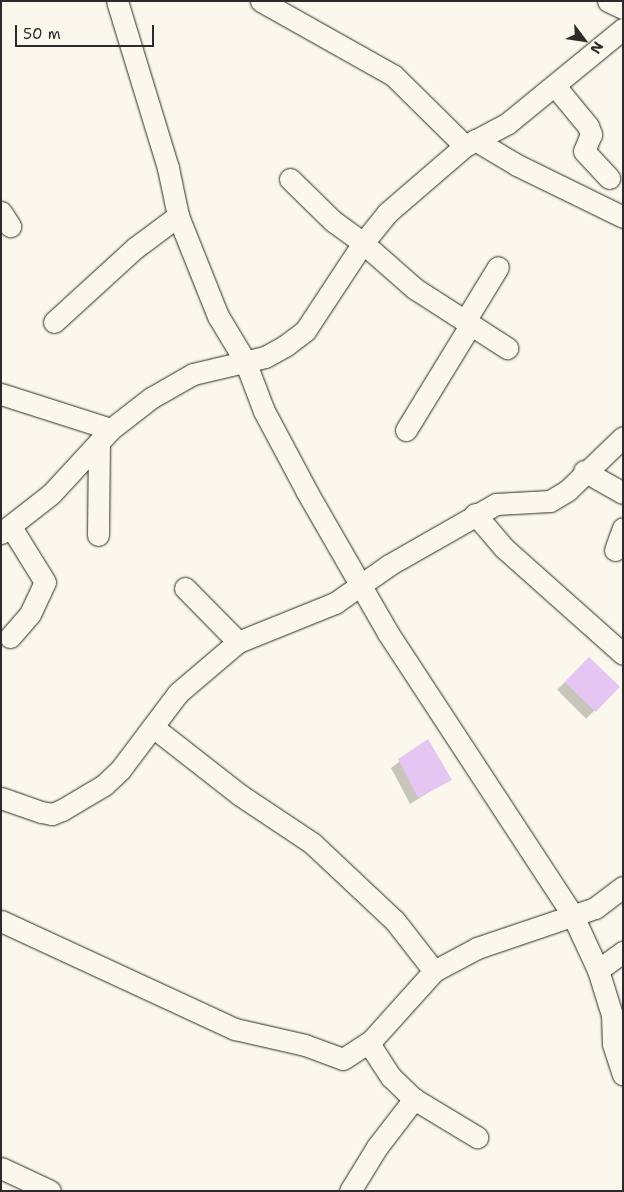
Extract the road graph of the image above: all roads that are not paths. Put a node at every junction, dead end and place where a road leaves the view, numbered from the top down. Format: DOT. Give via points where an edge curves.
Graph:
graph roads {
  1 [pos="117,1"];
  2 [pos="261,1"];
  3 [pos="608,1"];
  4 [pos="623,8"];
  5 [pos="623,29"];
  6 [pos="555,86"];
  7 [pos="470,143"];
  8 [pos="609,178"];
  9 [pos="290,179"];
  10 [pos="178,216"];
  11 [pos="623,217"];
  12 [pos="363,243"];
  13 [pos="498,267"];
  14 [pos="54,322"];
  15 [pos="468,323"];
  16 [pos="507,348"];
  17 [pos="245,361"];
  18 [pos="1,394"];
  19 [pos="406,430"];
  20 [pos="105,436"];
  21 [pos="623,437"];
  22 [pos="584,471"];
  23 [pos="623,493"];
  24 [pos="475,514"];
  25 [pos="623,528"];
  26 [pos="6,530"];
  27 [pos="98,535"];
  28 [pos="615,550"];
  29 [pos="361,586"];
  30 [pos="185,588"];
  31 [pos="10,637"];
  32 [pos="238,642"];
  33 [pos="623,654"];
  34 [pos="153,727"];
  35 [pos="1,798"];
  36 [pos="623,886"];
  37 [pos="573,916"];
  38 [pos="1,921"];
  39 [pos="623,952"];
  40 [pos="598,970"];
  41 [pos="434,971"];
  42 [pos="617,1018"];
  43 [pos="371,1041"];
  44 [pos="623,1074"];
  45 [pos="414,1099"];
  46 [pos="477,1138"];
  47 [pos="1,1168"];
  48 [pos="50,1191"];
  49 [pos="350,1191"];
  1 -- 10 [label="street" via="168,168"];
  2 -- 7 [label="street" via="393,75"];
  3 -- 4 [label="street"];
  5 -- 6 [label="street"];
  6 -- 7 [label="street" via="508,122"];
  6 -- 8 [label="street" via="588,126 591,134 584,151"];
  7 -- 11 [label="street"];
  7 -- 12 [label="street" via="387,213"];
  9 -- 12 [label="street" via="332,221"];
  10 -- 14 [label="street" via="135,248"];
  10 -- 17 [label="street" via="218,316"];
  12 -- 15 [label="street" via="414,288"];
  12 -- 17 [label="street" via="305,331 272,353"];
  13 -- 15 [label="street"];
  15 -- 16 [label="street"];
  15 -- 19 [label="street"];
  17 -- 20 [label="street" via="194,374 151,398"];
  17 -- 29 [label="street" via="273,427"];
  18 -- 20 [label="street"];
  20 -- 26 [label="street" via="51,494"];
  20 -- 27 [label="street"];
  21 -- 22 [label="street"];
  22 -- 23 [label="street"];
  22 -- 24 [label="street" via="568,490 550,501 496,504"];
  24 -- 29 [label="street" via="389,565"];
  24 -- 33 [label="street" via="504,548"];
  25 -- 28 [label="street"];
  26 -- 31 [label="street" via="45,582 30,614"];
  29 -- 32 [label="street" via="336,603"];
  29 -- 37 [label="street" via="444,723 549,875"];
  30 -- 32 [label="street"];
  32 -- 34 [label="street" via="178,693"];
  34 -- 35 [label="street" via="109,780 62,810 52,814 41,812"];
  34 -- 41 [label="street" via="240,795 312,842 394,921"];
  36 -- 37 [label="street" via="595,908"];
  37 -- 40 [label="street"];
  37 -- 41 [label="street" via="477,948"];
  38 -- 43 [label="street" via="234,1029 305,1044 343,1059"];
  39 -- 40 [label="street"];
  40 -- 42 [label="street"];
  41 -- 43 [label="street"];
  42 -- 44 [label="street" via="614,1044"];
  43 -- 45 [label="street" via="376,1055"];
  45 -- 46 [label="street"];
  45 -- 49 [label="street" via="377,1147"];
  47 -- 48 [label="street"];
}
